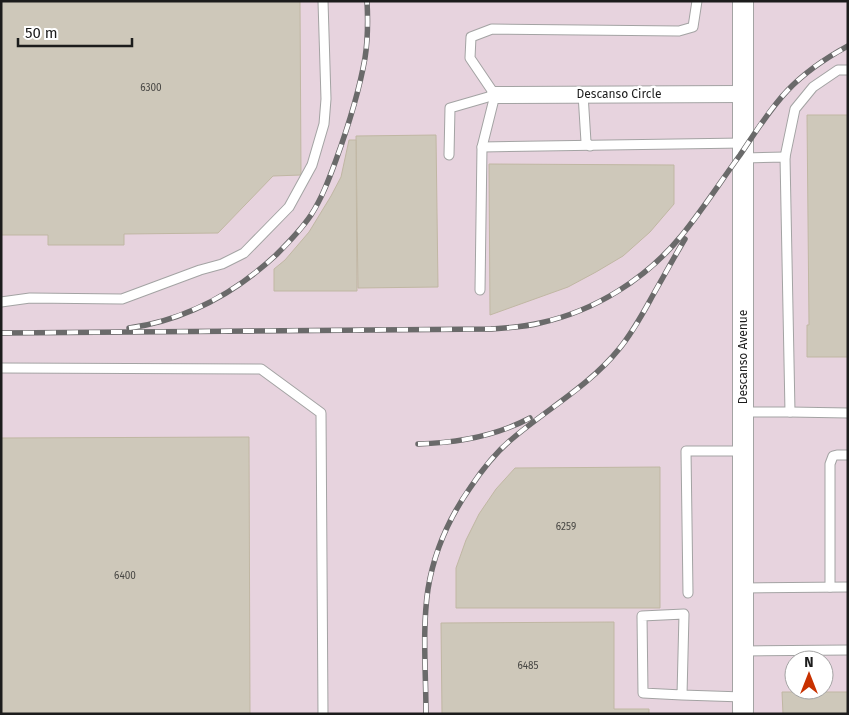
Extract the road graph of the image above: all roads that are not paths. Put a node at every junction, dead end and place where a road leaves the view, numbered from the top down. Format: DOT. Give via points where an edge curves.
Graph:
graph roads {
  1 [pos="323,1"];
  2 [pos="697,1"];
  3 [pos="743,1"];
  4 [pos="848,70"];
  5 [pos="583,94"];
  6 [pos="743,94"];
  7 [pos="495,95"];
  8 [pos="590,146"];
  9 [pos="482,148"];
  10 [pos="744,150"];
  11 [pos="449,155"];
  12 [pos="785,157"];
  13 [pos="480,290"];
  14 [pos="1,302"];
  15 [pos="1,368"];
  16 [pos="743,412"];
  17 [pos="790,412"];
  18 [pos="848,413"];
  19 [pos="743,451"];
  20 [pos="848,454"];
  21 [pos="830,587"];
  22 [pos="848,587"];
  23 [pos="743,588"];
  24 [pos="688,593"];
  25 [pos="848,650"];
  26 [pos="743,651"];
  27 [pos="682,695"];
  28 [pos="743,706"];
  29 [pos="323,714"];
  1 -- 14 [label="lane" via="326,99 324,124 312,165 289,207 244,253 222,264 122,299 30,298"];
  2 -- 7 [label="lane" via="693,27 679,31 492,29 472,37 470,58"];
  3 -- 6 [label="street, Descanso Avenue"];
  4 -- 12 [label="lane" via="838,70 813,87 795,109"];
  5 -- 6 [label="street, Descanso Circle"];
  5 -- 7 [label="street, Descanso Circle"];
  5 -- 8 [label="lane" via="586,142"];
  6 -- 10 [label="street, Descanso Avenue"];
  7 -- 9 [label="lane"];
  7 -- 11 [label="lane" via="450,108"];
  8 -- 9 [label="lane"];
  8 -- 10 [label="lane"];
  9 -- 13 [label="lane"];
  10 -- 12 [label="lane"];
  10 -- 16 [label="street, Descanso Avenue"];
  12 -- 17 [label="lane"];
  15 -- 29 [label="lane" via="261,369 321,413"];
  16 -- 17 [label="lane"];
  16 -- 19 [label="street, Descanso Avenue"];
  17 -- 18 [label="lane"];
  19 -- 23 [label="street, Descanso Avenue"];
  19 -- 24 [label="lane" via="686,451"];
  20 -- 21 [label="lane" via="833,456 830,464"];
  21 -- 22 [label="lane"];
  21 -- 23 [label="lane"];
  23 -- 26 [label="street, Descanso Avenue"];
  25 -- 26 [label="lane"];
  26 -- 28 [label="street, Descanso Avenue"];
  27 -- 27 [label="lane" via="684,614 642,616 643,693"];
  27 -- 28 [label="lane"];
}
